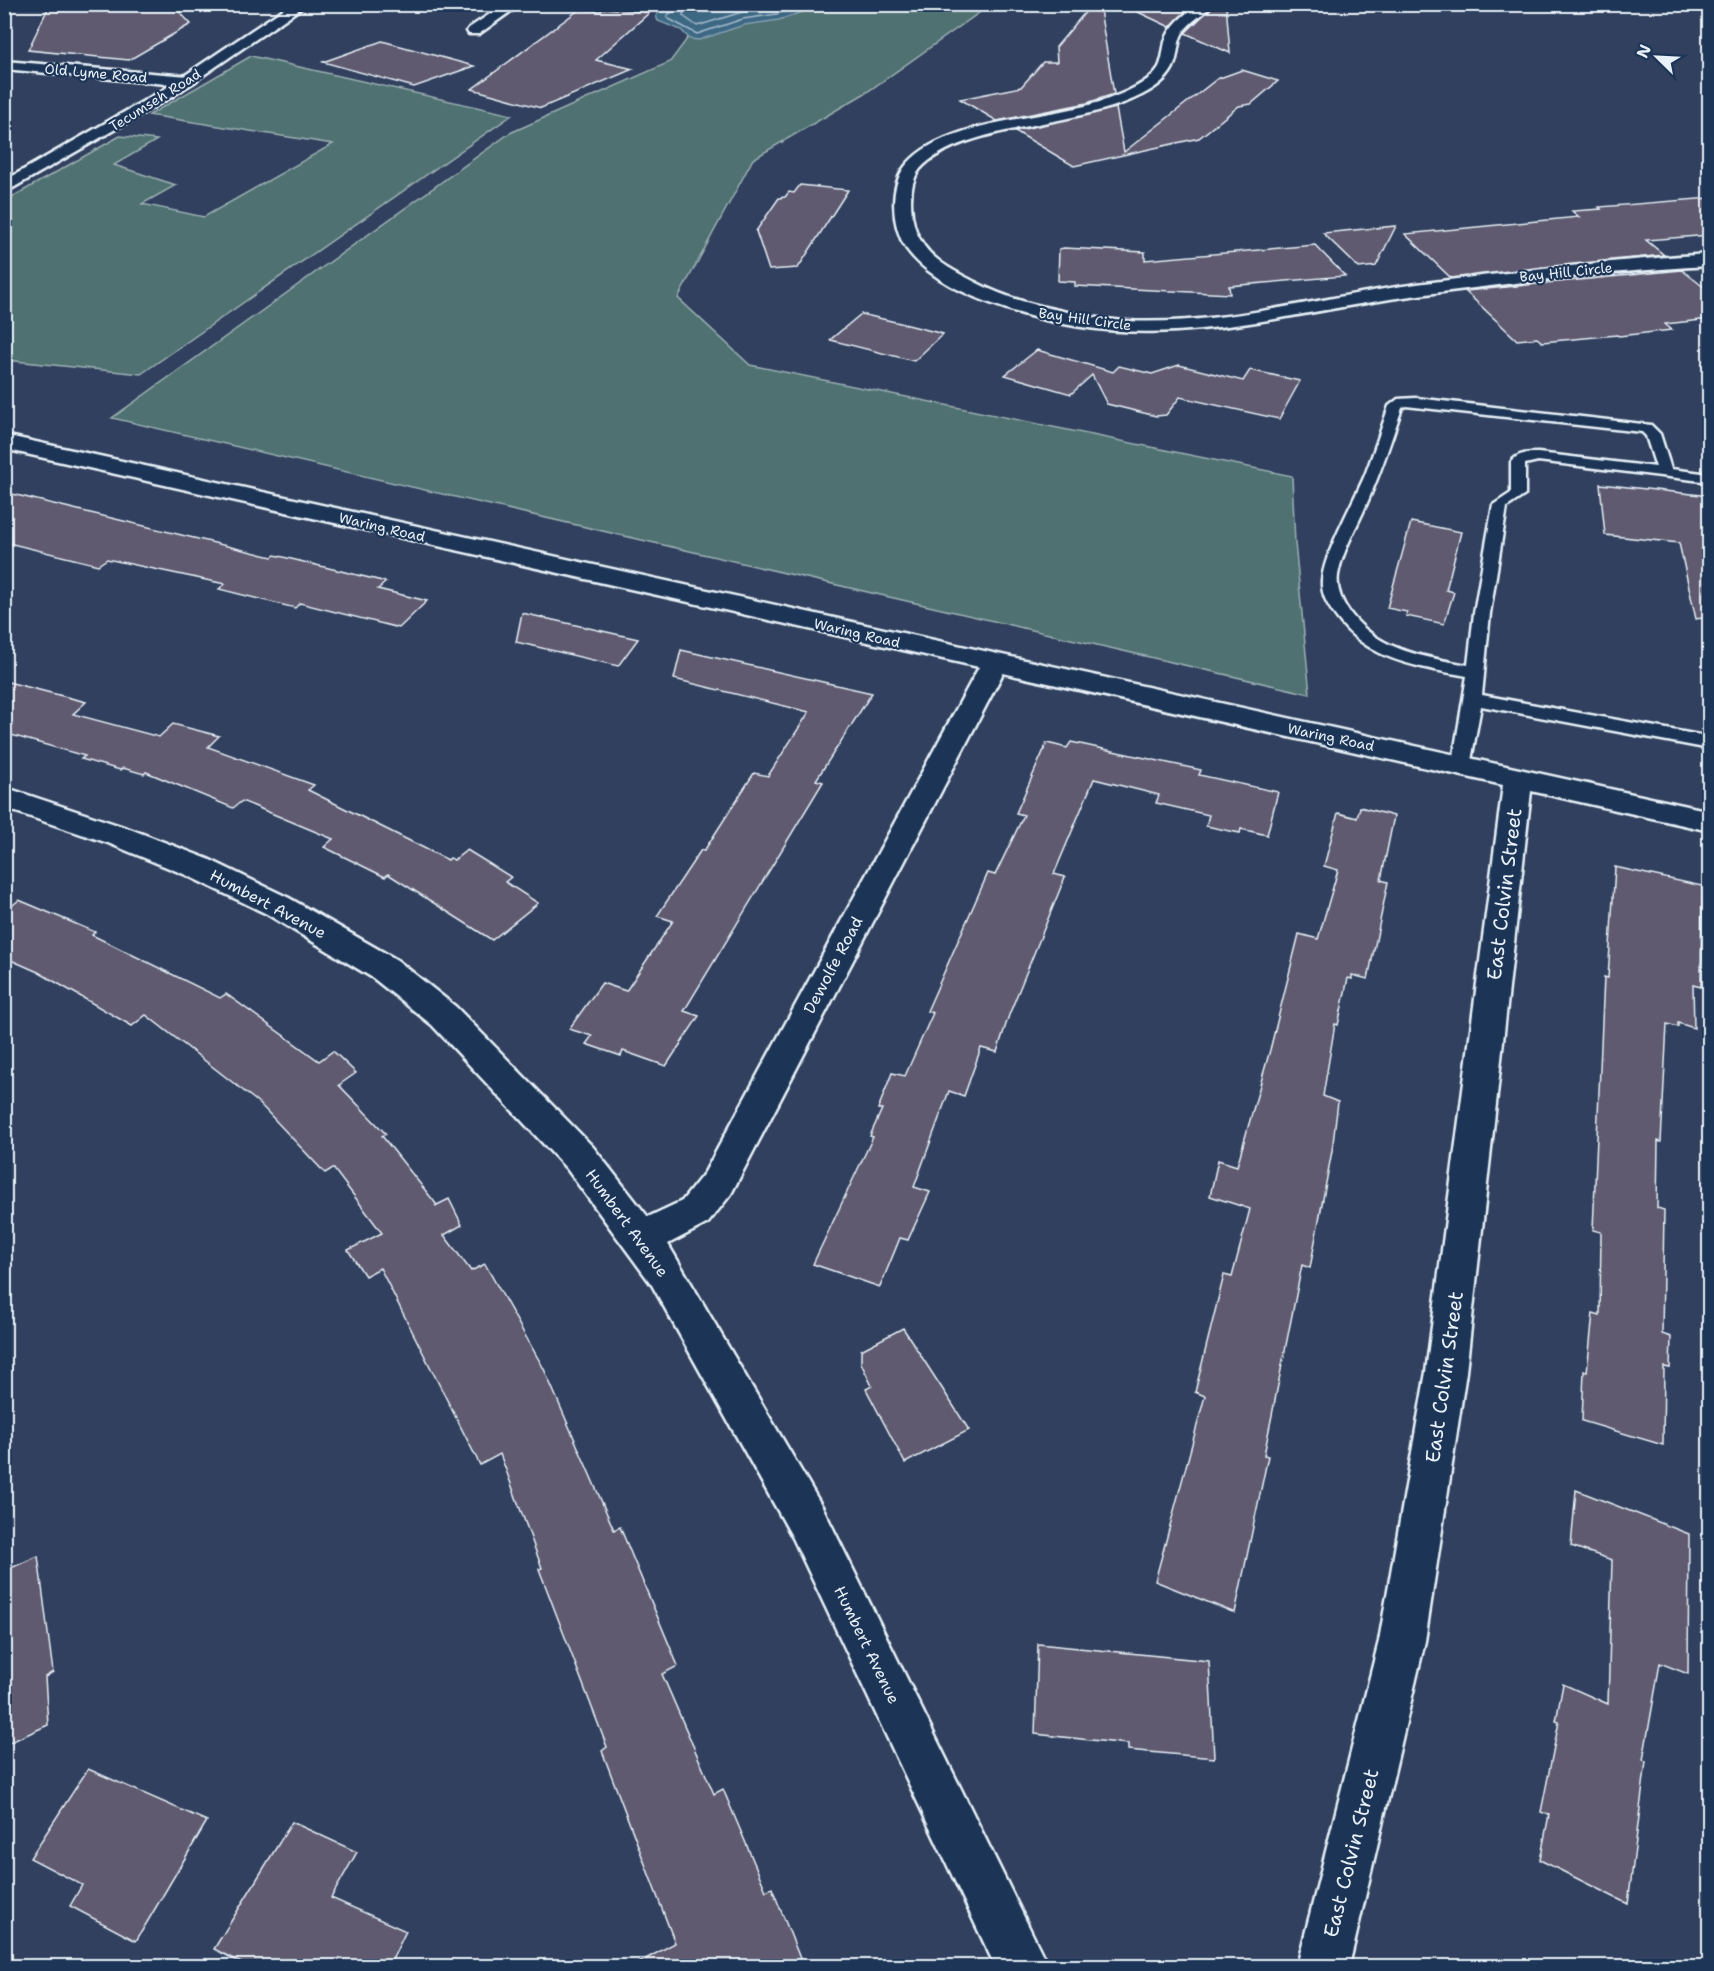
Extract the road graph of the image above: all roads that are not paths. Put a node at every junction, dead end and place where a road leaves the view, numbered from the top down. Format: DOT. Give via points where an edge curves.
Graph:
graph roads {
  1 [pos="301,4"];
  2 [pos="515,4"];
  3 [pos="1207,4"];
  4 [pos="1362,4"];
  5 [pos="1426,4"];
  6 [pos="474,31"];
  7 [pos="4,65"];
  8 [pos="4,77"];
  9 [pos="188,81"];
  10 [pos="168,93"];
  11 [pos="4,188"];
  12 [pos="1710,260"];
  13 [pos="4,442"];
  14 [pos="1665,474"];
  15 [pos="1710,478"];
  16 [pos="994,664"];
  17 [pos="1476,672"];
  18 [pos="1473,699"];
  19 [pos="1710,743"];
  20 [pos="1461,766"];
  21 [pos="1518,779"];
  22 [pos="4,797"];
  23 [pos="1710,821"];
  24 [pos="642,1238"];
  25 [pos="1022,1966"];
  26 [pos="1323,1966"];
  1 -- 9 [label="street, Tecumseh Road"];
  2 -- 6 [label="street"];
  3 -- 12 [label="street, Bay Hill Circle" via="1173,36 1168,64 1144,87 1082,112 975,134 940,147 915,165 908,173 903,203 909,238 920,255 988,297 1032,311 1126,327 1228,322 1390,293 1547,273"];
  4 -- 5 [label="street"];
  7 -- 9 [label="street, Old Lyme Road"];
  8 -- 10 [label="street, Old Lyme Road"];
  9 -- 10 [label="street, Tecumseh Road"];
  10 -- 11 [label="street, Tecumseh Road"];
  13 -- 16 [label="street, Waring Road"];
  14 -- 15 [label="lane"];
  14 -- 17 [label="lane" via="1538,457 1518,462 1518,495 1500,505"];
  14 -- 17 [label="lane" via="1653,434 1646,428 1416,402 1396,406 1372,475 1332,567 1328,582 1332,599 1348,624 1374,646 1403,658"];
  16 -- 20 [label="street, Waring Road"];
  16 -- 24 [label="street, Dewolfe Road" via="718,1183 695,1212"];
  17 -- 18 [label="lane"];
  18 -- 19 [label="lane"];
  18 -- 20 [label="lane"];
  20 -- 21 [label="street, Waring Road"];
  21 -- 23 [label="street, Waring Road"];
  21 -- 26 [label="street, East Colvin Street" via="1446,1372 1408,1606"];
  22 -- 24 [label="street, Humbert Avenue" via="196,867 278,906 385,969 452,1024 580,1158"];
  24 -- 25 [label="street, Humbert Avenue" via="666,1273 808,1523"];
}
